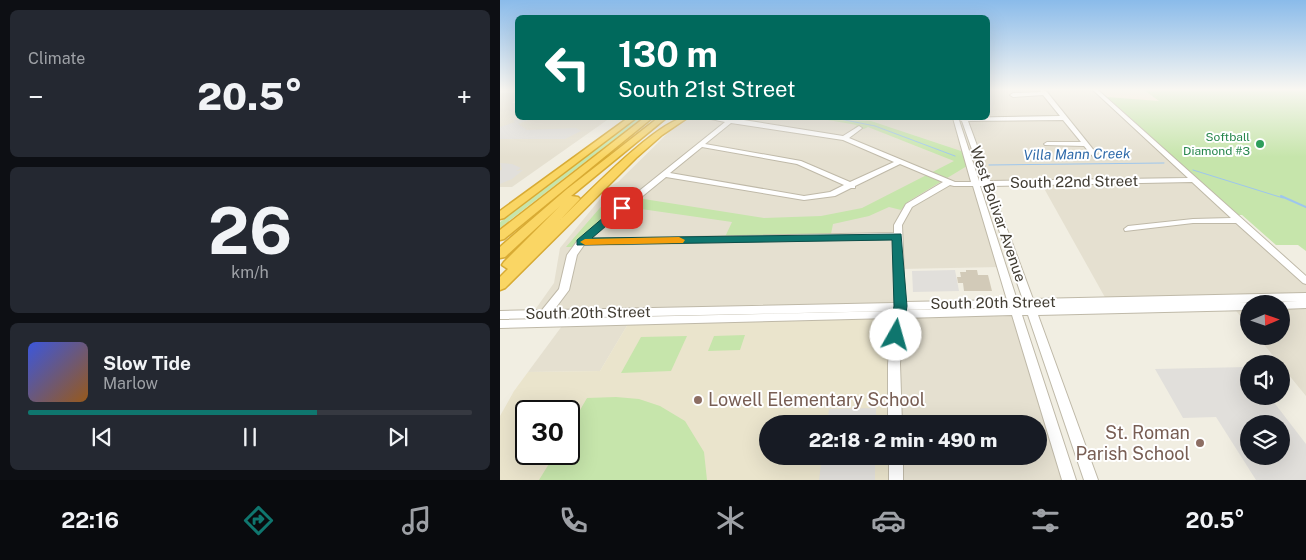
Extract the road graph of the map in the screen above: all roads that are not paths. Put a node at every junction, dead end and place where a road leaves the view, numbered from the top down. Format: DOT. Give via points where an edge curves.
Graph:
graph roads {
  1 [pos="1060,112"];
  2 [pos="1120,112"];
  3 [pos="990,118"];
  4 [pos="1065,118"];
  5 [pos="615,120"];
  6 [pos="629,120"];
  7 [pos="645,120"];
  8 [pos="659,120"];
  9 [pos="680,120"];
  10 [pos="731,120"];
  11 [pos="961,120"];
  12 [pos="859,128"];
  13 [pos="844,138"];
  14 [pos="633,141"];
  15 [pos="1047,144"];
  16 [pos="1086,144"];
  17 [pos="700,145"];
  18 [pos="1097,158"];
  19 [pos="901,161"];
  20 [pos="663,174"];
  21 [pos="1194,180"];
  22 [pos="951,183"];
  23 [pos="982,184"];
  24 [pos="852,186"];
  25 [pos="504,213"];
  26 [pos="1238,220"];
  27 [pos="1128,229"];
  28 [pos="500,236"];
  29 [pos="897,236"];
  30 [pos="581,242"];
  31 [pos="500,254"];
  32 [pos="500,274"];
  33 [pos="1306,281"];
  34 [pos="500,285"];
  35 [pos="1306,296"];
  36 [pos="1306,304"];
  37 [pos="1290,305"];
  38 [pos="1240,306"];
  39 [pos="1015,307"];
  40 [pos="1030,307"];
  41 [pos="900,310"];
  42 [pos="545,313"];
  43 [pos="500,315"];
  44 [pos="538,323"];
  45 [pos="500,324"];
  46 [pos="895,415"];
  47 [pos="896,465"];
  48 [pos="896,480"];
  49 [pos="1069,480"];
  50 [pos="1091,480"];
  1 -- 4 [label="street"];
  2 -- 21 [label="street"];
  3 -- 4 [label="street"];
  4 -- 16 [label="street"];
  5 -- 25 [label="highway" via="507,206"];
  6 -- 25 [label="highway"];
  7 -- 28 [label="highway"];
  8 -- 14 [label="highway"];
  9 -- 34 [label="highway" via="633,156"];
  10 -- 13 [label="street"];
  10 -- 17 [label="street"];
  11 -- 23 [label="street, West Bolivar Avenue"];
  12 -- 13 [label="street"];
  13 -- 19 [label="street"];
  14 -- 31 [label="highway"];
  14 -- 32 [label="highway" via="624,154"];
  15 -- 16 [label="street"];
  16 -- 18 [label="street"];
  17 -- 20 [label="street"];
  17 -- 24 [label="street" via="799,162"];
  19 -- 22 [label="street"];
  19 -- 24 [label="street"];
  20 -- 24 [label="street" via="804,198 832,194"];
  20 -- 30 [label="street"];
  21 -- 23 [label="street, South 22nd Street"];
  21 -- 26 [label="street"];
  22 -- 23 [label="street, South 22nd Street"];
  22 -- 29 [label="street" via="909,206 900,219"];
  23 -- 39 [label="street, West Bolivar Avenue"];
  23 -- 40 [label="street, West Bolivar Avenue"];
  26 -- 27 [label="street" via="1192,221"];
  26 -- 33 [label="street"];
  29 -- 30 [label="street"];
  29 -- 41 [label="street"];
  30 -- 42 [label="street" via="572,255 564,290"];
  35 -- 40 [label="street, South 20th Street"];
  36 -- 37 [label="street"];
  38 -- 40 [label="street, South 20th Street"];
  39 -- 40 [label="street, South 20th Street"];
  39 -- 41 [label="street, South 20th Street"];
  39 -- 49 [label="street, West Bolivar Avenue"];
  40 -- 50 [label="street, West Bolivar Avenue"];
  41 -- 42 [label="street, South 20th Street"];
  41 -- 44 [label="street, South 20th Street"];
  41 -- 46 [label="street" via="894,364"];
  42 -- 43 [label="street, South 20th Street"];
  42 -- 44 [label="street"];
  44 -- 45 [label="street, South 20th Street"];
  47 -- 48 [label="street"];
}
